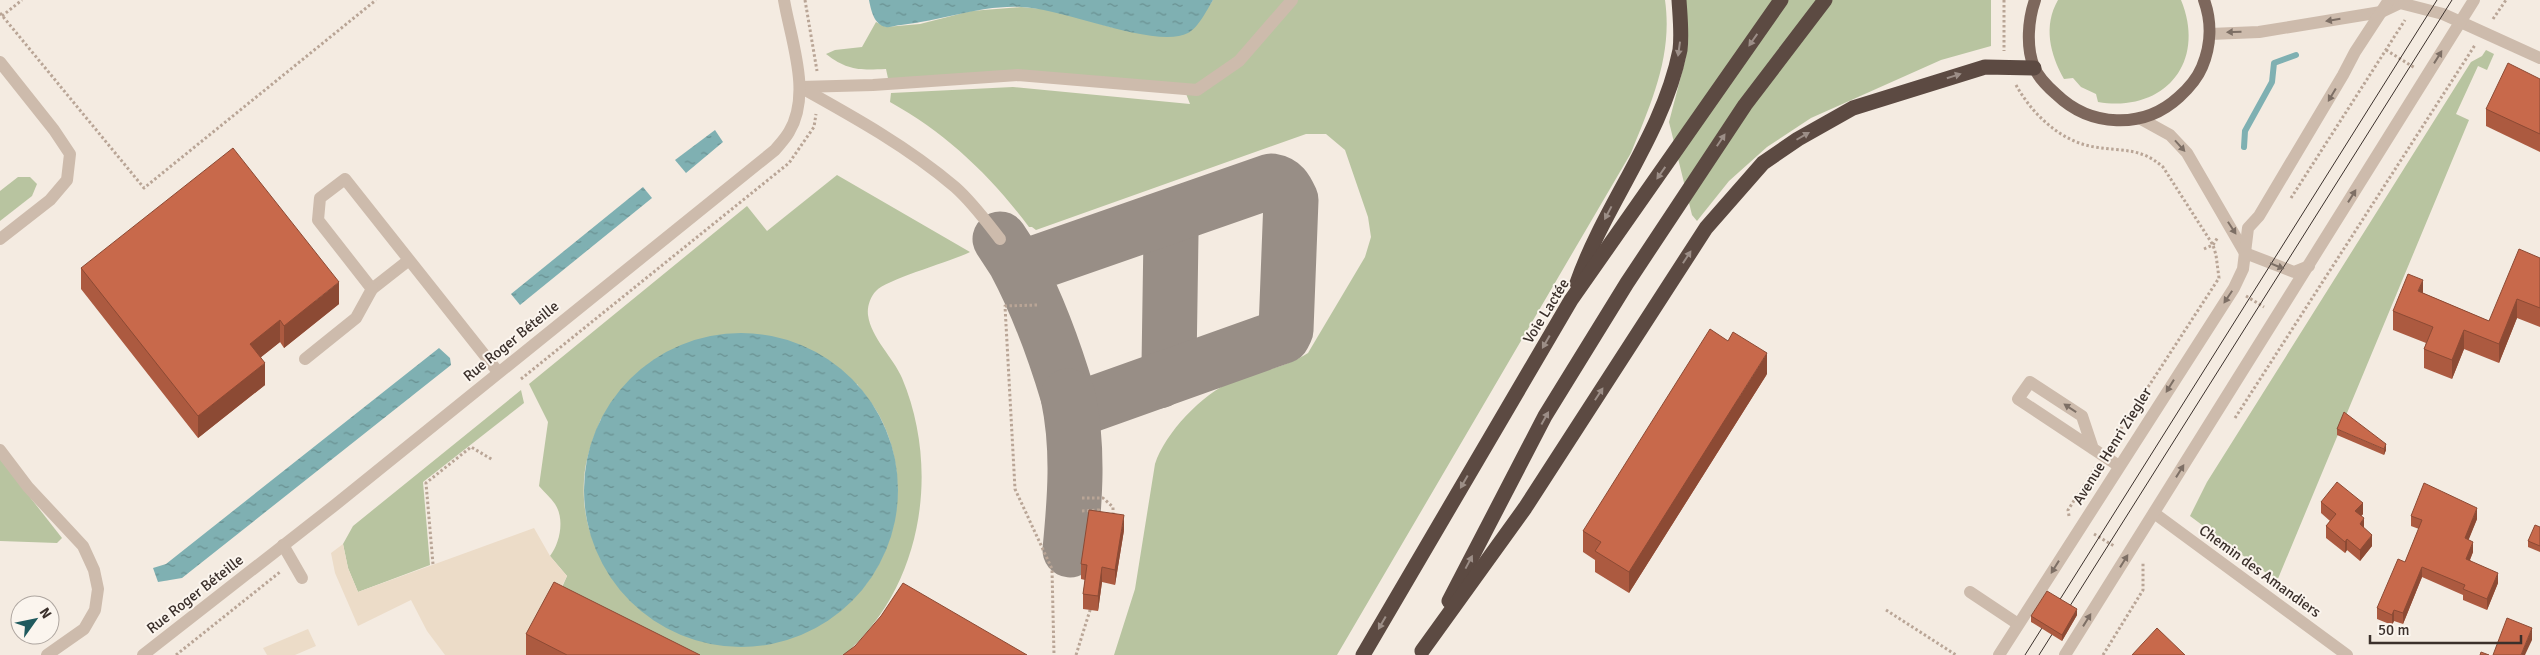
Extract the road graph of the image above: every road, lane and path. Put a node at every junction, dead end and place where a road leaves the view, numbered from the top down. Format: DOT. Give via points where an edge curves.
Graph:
graph roads {
  1 [pos="22,0"];
  2 [pos="376,0"];
  3 [pos="784,0"];
  4 [pos="1292,0"];
  5 [pos="1679,0"];
  6 [pos="1781,0"];
  7 [pos="1826,0"];
  8 [pos="2004,0"];
  9 [pos="2023,0"];
  10 [pos="2204,0"];
  11 [pos="2389,0"];
  12 [pos="2474,0"];
  13 [pos="2506,0"];
  14 [pos="2033,6"];
  15 [pos="2381,12"];
  16 [pos="1,14"];
  17 [pos="2492,20"];
  18 [pos="2404,21"];
  19 [pos="2460,22"];
  20 [pos="2210,34"];
  21 [pos="2477,42"];
  22 [pos="2004,54"];
  23 [pos="2540,58"];
  24 [pos="0,62"];
  25 [pos="2034,68"];
  26 [pos="2014,80"];
  27 [pos="800,87"];
  28 [pos="2141,119"];
  29 [pos="2290,200"];
  30 [pos="1000,239"];
  31 [pos="0,240"];
  32 [pos="2245,253"];
  33 [pos="409,260"];
  34 [pos="2309,266"];
  35 [pos="2234,288"];
  36 [pos="372,289"];
  37 [pos="1571,300"];
  38 [pos="1036,305"];
  39 [pos="2277,315"];
  40 [pos="305,360"];
  41 [pos="498,372"];
  42 [pos="2111,445"];
  43 [pos="2093,449"];
  44 [pos="0,450"];
  45 [pos="493,460"];
  46 [pos="2096,466"];
  47 [pos="2119,466"];
  48 [pos="1082,498"];
  49 [pos="1082,511"];
  50 [pos="2154,513"];
  51 [pos="1099,518"];
  52 [pos="1113,521"];
  53 [pos="2080,525"];
  54 [pos="283,545"];
  55 [pos="2128,555"];
  56 [pos="2142,563"];
  57 [pos="433,564"];
  58 [pos="302,578"];
  59 [pos="1970,592"];
  60 [pos="1092,598"];
  61 [pos="1886,610"];
  62 [pos="2018,624"];
  63 [pos="1421,653"];
  64 [pos="47,655"];
  65 [pos="143,655"];
  66 [pos="1054,655"];
  67 [pos="1076,655"];
  68 [pos="1363,655"];
  69 [pos="1956,655"];
  70 [pos="1999,655"];
  71 [pos="2065,655"];
  72 [pos="2103,655"];
  73 [pos="2347,655"];
  1 -- 16 [label="path"];
  2 -- 16 [label="path" via="144,188"];
  3 -- 27 [label="street, Rue Roger Béteille"];
  4 -- 27 [label="street" via="1239,61 1197,90 1018,75"];
  5 -- 37 [label="highway, one-way" via="1680,49 1657,121 1588,251"];
  6 -- 37 [label="highway, Voie Lactée, one-way"];
  63 -- 7 [label="highway, one-way" via="1545,416 1627,283 1745,105"];
  8 -- 22 [label="path"];
  9 -- 14 [label="main road"];
  10 -- 20 [label="main road"];
  11 -- 15 [label="street, Avenue Henri Ziegler"];
  12 -- 19 [label="street"];
  13 -- 17 [label="path"];
  14 -- 25 [label="main road" via="2028,30"];
  15 -- 19 [label="street" via="2400,3"];
  15 -- 20 [label="street, one-way" via="2259,32"];
  15 -- 32 [label="street, Avenue Henri Ziegler, one-way" via="2259,216 2248,228"];
  18 -- 29 [label="path"];
  19 -- 23 [label="street"];
  34 -- 19 [label="street, one-way"];
  20 -- 28 [label="main road" via="2206,57 2190,87 2168,107"];
  21 -- 39 [label="path" via="2293,326"];
  24 -- 31 [label="street" via="70,154 67,180 50,200"];
  25 -- 28 [label="main road" via="2067,105 2090,117 2115,121"];
  63 -- 25 [label="highway, one-way" via="1525,508 1706,228 1763,163 1853,108 1985,67"];
  26 -- 42 [label="path" via="2037,115 2058,132 2094,147 2136,151 2151,156 2163,167 2216,255 2219,278"];
  27 -- 30 [label="street" via="864,121 956,187"];
  27 -- 41 [label="street, Rue Roger Béteille" via="796,116 775,150"];
  28 -- 32 [label="street, one-way" via="2170,135 2187,153"];
  32 -- 34 [label="street, one-way" via="2294,272"];
  32 -- 35 [label="street, Avenue Henri Ziegler" via="2243,269"];
  33 -- 36 [label="street"];
  33 -- 36 [label="street" via="344,179 320,198 318,220"];
  33 -- 41 [label="street"];
  34 -- 39 [label="street"];
  35 -- 39 [label="path"];
  35 -- 47 [label="street, Avenue Henri Ziegler, one-way"];
  36 -- 40 [label="street" via="356,318"];
  37 -- 68 [label="highway, Voie Lactée, one-way"];
  38 -- 66 [label="path" via="1005,306 1015,489 1052,569"];
  50 -- 39 [label="street, one-way"];
  41 -- 54 [label="street, Rue Roger Béteille"];
  43 -- 43 [label="street, one-way" via="2082,416 2030,382 2018,399"];
  43 -- 47 [label="street"];
  44 -- 64 [label="street" via="28,487 83,546 94,570 98,589 96,610 84,629"];
  45 -- 57 [label="path" via="468,448 426,482"];
  46 -- 53 [label="path" via="2068,510 2068,516"];
  47 -- 53 [label="street, Avenue Henri Ziegler"];
  48 -- 52 [label="path" via="1103,498 1113,507"];
  49 -- 51 [label="path" via="1099,510"];
  50 -- 55 [label="street"];
  50 -- 73 [label="street, Chemin des Amandiers"];
  53 -- 55 [label="path"];
  53 -- 62 [label="street, Avenue Henri Ziegler, one-way"];
  54 -- 58 [label="street"];
  54 -- 65 [label="street, Rue Roger Béteille"];
  71 -- 55 [label="street, one-way"];
  56 -- 72 [label="path" via="2144,590"];
  59 -- 62 [label="street"];
  60 -- 67 [label="path"];
  61 -- 69 [label="path"];
  62 -- 70 [label="street, Avenue Henri Ziegler"];
}
